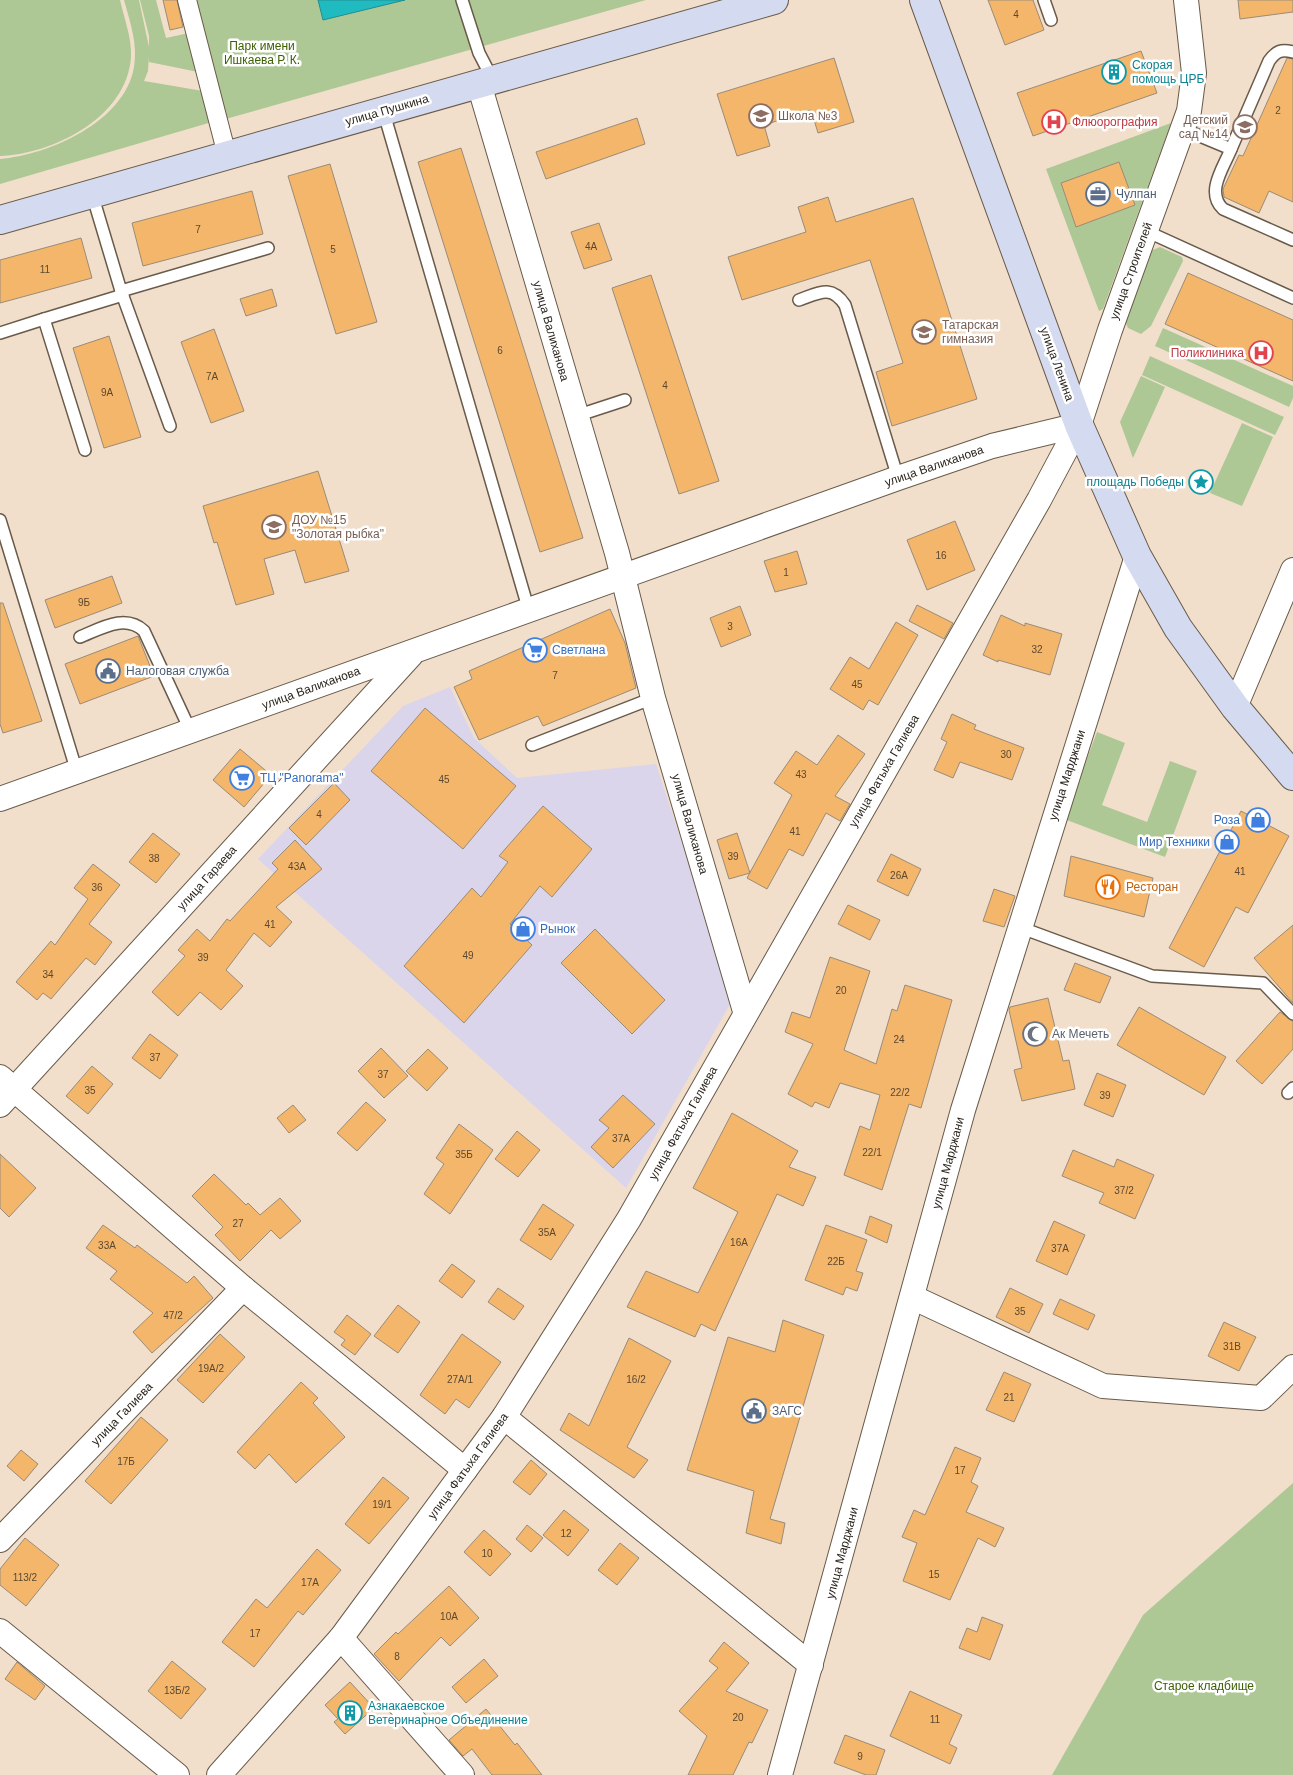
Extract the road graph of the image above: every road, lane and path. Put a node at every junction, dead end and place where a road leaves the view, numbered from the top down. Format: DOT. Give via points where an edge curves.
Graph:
graph roads {
  1 [pos="187,0"];
  2 [pos="462,0"];
  3 [pos="774,0"];
  4 [pos="924,0"];
  5 [pos="1044,0"];
  6 [pos="1186,0"];
  7 [pos="1051,20"];
  8 [pos="1293,52"];
  9 [pos="486,82"];
  10 [pos="383,110"];
  11 [pos="1183,129"];
  12 [pos="1231,148"];
  13 [pos="227,155"];
  14 [pos="92,194"];
  15 [pos="0,220"];
  16 [pos="1146,231"];
  17 [pos="1293,240"];
  18 [pos="268,248"];
  19 [pos="122,293"];
  20 [pos="1293,298"];
  21 [pos="799,300"];
  22 [pos="44,319"];
  23 [pos="0,333"];
  24 [pos="625,400"];
  25 [pos="576,416"];
  26 [pos="1079,424"];
  27 [pos="170,426"];
  28 [pos="86,450"];
  29 [pos="898,478"];
  30 [pos="0,520"];
  31 [pos="1137,556"];
  32 [pos="1293,570"];
  33 [pos="622,578"];
  34 [pos="530,611"];
  35 [pos="80,637"];
  36 [pos="414,652"];
  37 [pos="653,698"];
  38 [pos="1235,707"];
  39 [pos="190,732"];
  40 [pos="532,745"];
  41 [pos="77,772"];
  42 [pos="1293,776"];
  43 [pos="0,800"];
  44 [pos="1019,927"];
  45 [pos="746,1012"];
  46 [pos="1293,1014"];
  47 [pos="5,1090"];
  48 [pos="243,1288"];
  49 [pos="912,1297"];
  50 [pos="1293,1367"];
  51 [pos="504,1417"];
  52 [pos="465,1470"];
  53 [pos="0,1540"];
  54 [pos="0,1631"];
  55 [pos="341,1638"];
  56 [pos="811,1665"];
  57 [pos="177,1775"];
  58 [pos="219,1775"];
  59 [pos="462,1775"];
  60 [pos="780,1775"];
  1 -- 13 [label="street"];
  2 -- 9 [label="lane"];
  3 -- 9 [label="main road, улица Пушкина"];
  4 -- 26 [label="main road, улица Ленина"];
  5 -- 7 [label="lane"];
  6 -- 11 [label="street, улица Строителей" via="1194,86"];
  8 -- 12 [label="lane" via="1282,50 1269,61"];
  9 -- 10 [label="main road, улица Пушкина"];
  9 -- 25 [label="street, улица Валиханова"];
  10 -- 13 [label="main road, улица Пушкина"];
  10 -- 34 [label="lane"];
  11 -- 12 [label="lane"];
  11 -- 16 [label="street, улица Строителей"];
  12 -- 17 [label="lane" via="1215,188 1218,204"];
  13 -- 14 [label="main road, улица Пушкина"];
  14 -- 15 [label="main road, улица Пушкина"];
  14 -- 19 [label="lane"];
  16 -- 20 [label="lane"];
  16 -- 26 [label="street, улица Строителей"];
  18 -- 19 [label="lane"];
  19 -- 22 [label="lane"];
  19 -- 27 [label="lane"];
  21 -- 29 [label="lane" via="824,291 839,296 845,305"];
  22 -- 23 [label="lane"];
  22 -- 28 [label="lane"];
  24 -- 25 [label="lane"];
  25 -- 33 [label="street, улица Валиханова"];
  26 -- 29 [label="street, улица Валиханова" via="992,446"];
  26 -- 31 [label="main road, улица Ленина"];
  26 -- 45 [label="street, улица Фатыха Галиева" via="1039,500"];
  29 -- 33 [label="street, улица Валиханова"];
  30 -- 41 [label="lane"];
  31 -- 38 [label="main road, улица Ленина" via="1178,628"];
  31 -- 44 [label="street, улица Марджани"];
  32 -- 38 [label="street"];
  33 -- 34 [label="street, улица Валиханова"];
  33 -- 37 [label="street, улица Валиханова"];
  34 -- 36 [label="street, улица Валиханова"];
  35 -- 39 [label="lane" via="118,623 138,625 144,631"];
  36 -- 39 [label="street, улица Валиханова"];
  36 -- 47 [label="street, улица Гараева"];
  37 -- 40 [label="lane"];
  37 -- 45 [label="street, улица Валиханова"];
  38 -- 42 [label="main road, улица Ленина"];
  39 -- 41 [label="street, улица Валиханова"];
  41 -- 43 [label="street, улица Валиханова"];
  44 -- 46 [label="lane" via="1152,976 1263,983"];
  44 -- 49 [label="street, улица Марджани" via="963,1110"];
  45 -- 51 [label="street, улица Фатыха Галиева" via="629,1219"];
  47 -- 48 [label="street"];
  48 -- 52 [label="street"];
  48 -- 53 [label="street, улица Галиева"];
  49 -- 50 [label="street" via="1103,1386 1261,1398"];
  49 -- 56 [label="street, улица Марджани"];
  51 -- 52 [label="street, улица Фатыха Галиева"];
  51 -- 56 [label="street"];
  52 -- 55 [label="street, улица Фатыха Галиева"];
  54 -- 57 [label="street"];
  55 -- 58 [label="street, улица Фатыха Галиева"];
  55 -- 59 [label="street"];
  56 -- 60 [label="street, улица Марджани"];
}
